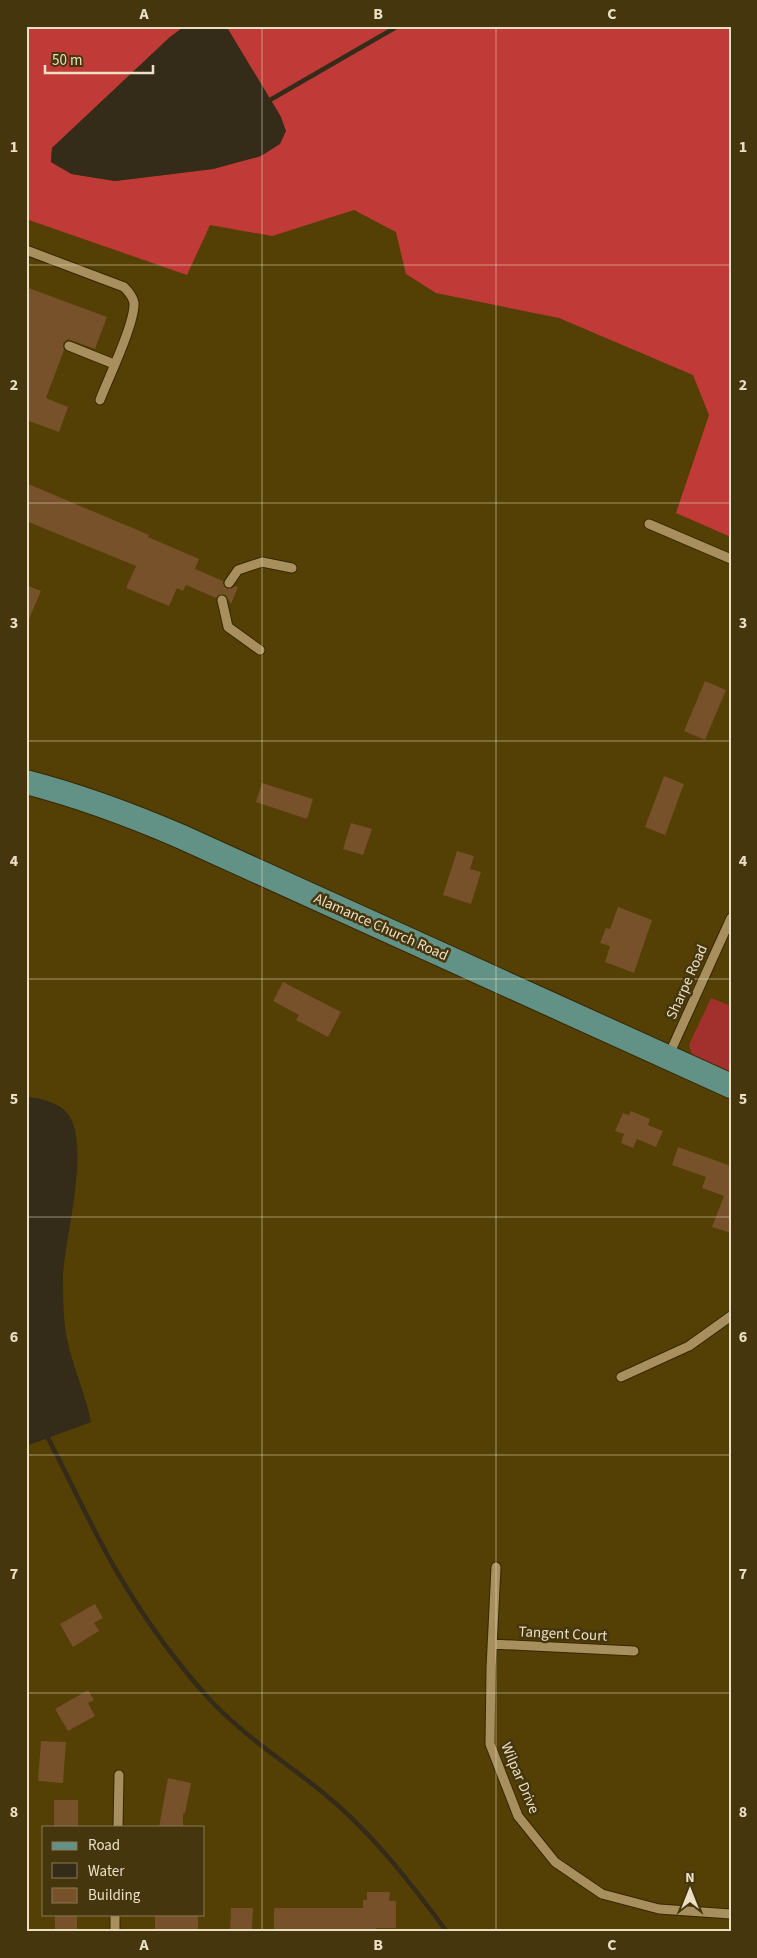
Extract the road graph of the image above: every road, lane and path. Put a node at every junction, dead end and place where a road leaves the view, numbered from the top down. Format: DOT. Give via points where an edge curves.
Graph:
graph roads {
  1 [pos="26,250"];
  2 [pos="69,346"];
  3 [pos="114,364"];
  4 [pos="100,400"];
  5 [pos="649,524"];
  6 [pos="731,559"];
  7 [pos="292,568"];
  8 [pos="229,583"];
  9 [pos="222,600"];
  10 [pos="260,650"];
  11 [pos="26,782"];
  12 [pos="731,918"];
  13 [pos="668,1058"];
  14 [pos="731,1086"];
  15 [pos="731,1316"];
  16 [pos="621,1377"];
  17 [pos="496,1567"];
  18 [pos="492,1644"];
  19 [pos="634,1651"];
  20 [pos="119,1775"];
  21 [pos="118,1826"];
  22 [pos="731,1914"];
  23 [pos="115,1916"];
  24 [pos="115,1932"];
  1 -- 3 [label="street" via="124,287 130,293 134,302 132,320"];
  2 -- 3 [label="street"];
  3 -- 4 [label="street"];
  5 -- 6 [label="street"];
  7 -- 8 [label="street" via="262,562 238,570"];
  9 -- 10 [label="street" via="228,627"];
  11 -- 13 [label="main road, Alamance Church Road" via="77,796 164,829"];
  12 -- 13 [label="street, Sharpe Road"];
  13 -- 14 [label="main road, Alamance Church Road"];
  15 -- 16 [label="street" via="689,1346"];
  17 -- 18 [label="street, Wilpar Drive"];
  18 -- 19 [label="street, Tangent Court"];
  18 -- 22 [label="street, Wilpar Drive" via="490,1744 518,1816 555,1862 602,1894 659,1908"];
  20 -- 21 [label="street"];
  23 -- 24 [label="street"];
}
